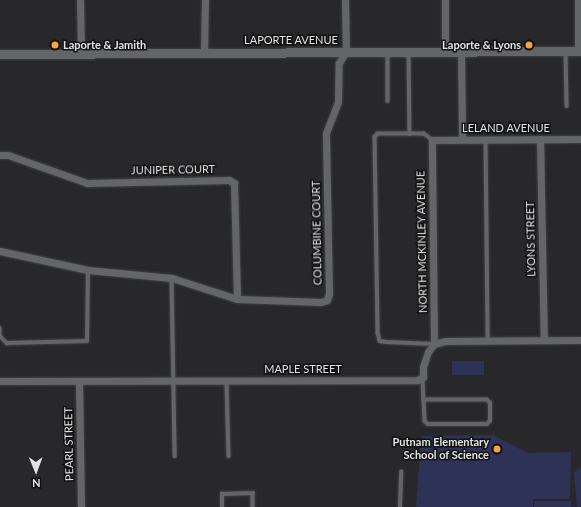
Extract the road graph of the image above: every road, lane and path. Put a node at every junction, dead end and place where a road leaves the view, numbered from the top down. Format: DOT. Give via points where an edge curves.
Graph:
graph roads {
  1 [pos="80,0"];
  2 [pos="205,0"];
  3 [pos="345,0"];
  4 [pos="445,0"];
  5 [pos="578,0"];
  6 [pos="409,51"];
  7 [pos="461,51"];
  8 [pos="566,51"];
  9 [pos="579,51"];
  10 [pos="204,52"];
  11 [pos="346,52"];
  12 [pos="388,52"];
  13 [pos="445,52"];
  14 [pos="81,53"];
  15 [pos="0,54"];
  16 [pos="388,101"];
  17 [pos="567,106"];
  18 [pos="410,134"];
  19 [pos="462,139"];
  20 [pos="486,139"];
  21 [pos="540,139"];
  22 [pos="581,139"];
  23 [pos="432,140"];
  24 [pos="0,155"];
  25 [pos="0,252"];
  26 [pos="88,270"];
  27 [pos="172,278"];
  28 [pos="237,299"];
  29 [pos="0,328"];
  30 [pos="488,340"];
  31 [pos="544,340"];
  32 [pos="581,340"];
  33 [pos="434,344"];
  34 [pos="423,377"];
  35 [pos="0,381"];
  36 [pos="79,381"];
  37 [pos="174,381"];
  38 [pos="227,381"];
  39 [pos="424,400"];
  40 [pos="175,456"];
  41 [pos="228,456"];
  42 [pos="400,472"];
  43 [pos="81,507"];
  44 [pos="222,507"];
  45 [pos="253,507"];
  46 [pos="400,507"];
  1 -- 14 [label="street"];
  2 -- 10 [label="street"];
  3 -- 11 [label="street"];
  4 -- 13 [label="street"];
  5 -- 9 [label="street"];
  6 -- 12 [label="street, LAPORTE AVENUE"];
  6 -- 13 [label="street, LAPORTE AVENUE"];
  6 -- 18 [label="lane"];
  7 -- 8 [label="street, LAPORTE AVENUE"];
  7 -- 13 [label="street, LAPORTE AVENUE"];
  7 -- 19 [label="street"];
  8 -- 9 [label="street, LAPORTE AVENUE"];
  8 -- 17 [label="lane"];
  10 -- 11 [label="street, LAPORTE AVENUE"];
  10 -- 14 [label="street, LAPORTE AVENUE"];
  11 -- 12 [label="street, LAPORTE AVENUE"];
  11 -- 28 [label="street, COLUMBINE COURT" via="339,63 338,102 326,133 329,294 327,300 321,302"];
  12 -- 16 [label="lane"];
  14 -- 15 [label="street, LAPORTE AVENUE"];
  18 -- 23 [label="lane" via="424,134"];
  18 -- 33 [label="lane" via="378,134 375,138 378,333 380,341"];
  19 -- 20 [label="street, LELAND AVENUE"];
  19 -- 23 [label="street, LELAND AVENUE"];
  20 -- 21 [label="street, LELAND AVENUE"];
  20 -- 30 [label="lane"];
  21 -- 22 [label="street, LELAND AVENUE"];
  21 -- 31 [label="street, LYONS STREET"];
  23 -- 33 [label="street, NORTH MCKINLEY AVENUE"];
  24 -- 28 [label="street, JUNIPER COURT" via="8,155 87,183 229,180 234,183"];
  25 -- 26 [label="street, COLUMBINE COURT"];
  26 -- 27 [label="street, COLUMBINE COURT"];
  26 -- 29 [label="lane" via="87,341 7,343 0,336"];
  27 -- 28 [label="street, COLUMBINE COURT"];
  27 -- 37 [label="lane"];
  30 -- 31 [label="street"];
  30 -- 33 [label="street"];
  31 -- 32 [label="street"];
  33 -- 34 [label="street" via="423,367"];
  34 -- 38 [label="street, MAPLE STREET" via="417,380"];
  34 -- 39 [label="lane"];
  35 -- 36 [label="street, MAPLE STREET"];
  36 -- 37 [label="street, MAPLE STREET"];
  36 -- 43 [label="street, PEARL STREET"];
  37 -- 38 [label="street, MAPLE STREET"];
  37 -- 40 [label="lane"];
  38 -- 41 [label="lane"];
  39 -- 39 [label="lane" via="425,421 428,424 487,424 490,421 490,403 487,400"];
  42 -- 46 [label="lane"];
  44 -- 45 [label="lane" via="222,494 252,493"];
}
